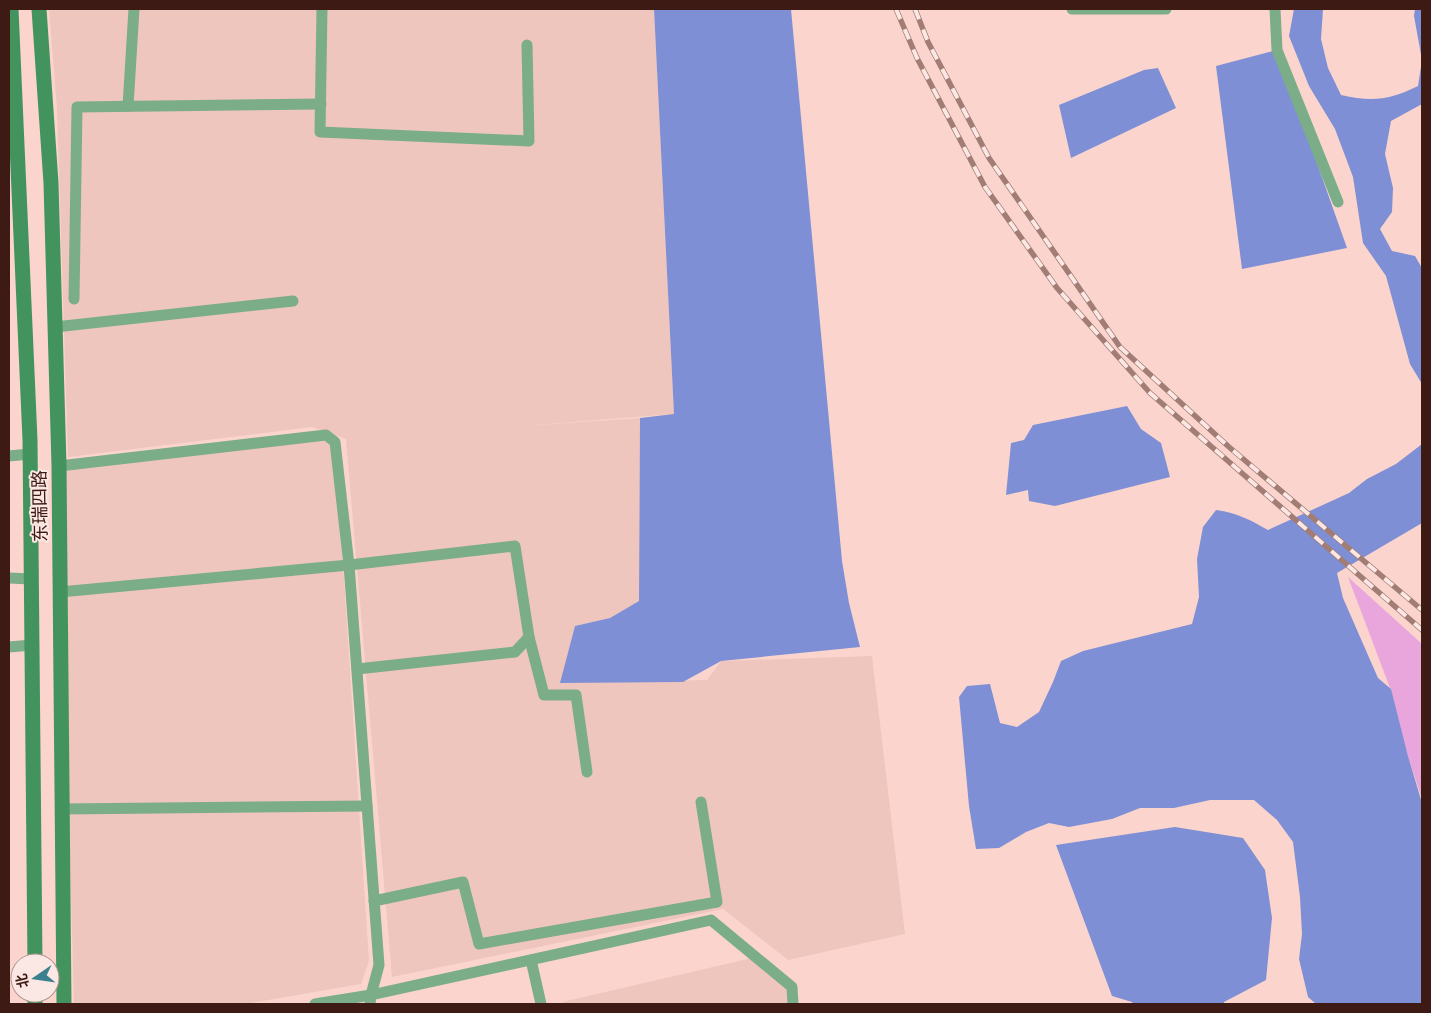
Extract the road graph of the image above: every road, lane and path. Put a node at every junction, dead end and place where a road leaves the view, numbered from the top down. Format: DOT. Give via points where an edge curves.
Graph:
graph roads {
  1 [pos="11,9"];
  2 [pos="39,9"];
  3 [pos="134,9"];
  4 [pos="322,9"];
  5 [pos="1072,9"];
  6 [pos="1166,9"];
  7 [pos="1275,9"];
  8 [pos="527,45"];
  9 [pos="321,104"];
  10 [pos="128,106"];
  11 [pos="1338,202"];
  12 [pos="74,299"];
  13 [pos="293,301"];
  14 [pos="55,327"];
  15 [pos="30,454"];
  16 [pos="9,456"];
  17 [pos="59,466"];
  18 [pos="349,565"];
  19 [pos="9,578"];
  20 [pos="31,579"];
  21 [pos="60,592"];
  22 [pos="529,637"];
  23 [pos="32,645"];
  24 [pos="9,647"];
  25 [pos="357,669"];
  26 [pos="587,772"];
  27 [pos="702,802"];
  28 [pos="367,806"];
  29 [pos="62,809"];
  30 [pos="374,901"];
  31 [pos="35,953"];
  32 [pos="531,960"];
  33 [pos="370,1000"];
  34 [pos="64,1004"];
  35 [pos="315,1004"];
  36 [pos="541,1004"];
  37 [pos="793,1004"];
  1 -- 15 [label="main road, 东瑞四路"];
  2 -- 14 [label="main road, 东瑞四路" via="51,183"];
  3 -- 10 [label="street"];
  4 -- 9 [label="street"];
  5 -- 6 [label="street"];
  7 -- 11 [label="street" via="1277,50"];
  8 -- 9 [label="street" via="529,141 320,132"];
  9 -- 10 [label="street"];
  10 -- 12 [label="street" via="77,107"];
  13 -- 14 [label="street"];
  14 -- 17 [label="main road, 东瑞四路"];
  15 -- 16 [label="street"];
  15 -- 20 [label="main road, 东瑞四路"];
  17 -- 18 [label="street" via="326,435 335,442"];
  17 -- 21 [label="main road, 东瑞四路"];
  18 -- 21 [label="street"];
  18 -- 22 [label="street" via="515,546"];
  18 -- 25 [label="street"];
  19 -- 20 [label="street"];
  20 -- 23 [label="main road, 东瑞四路"];
  21 -- 29 [label="main road, 东瑞四路"];
  22 -- 25 [label="street" via="515,652"];
  22 -- 26 [label="street" via="544,695 576,695"];
  23 -- 24 [label="street"];
  23 -- 31 [label="main road, 东瑞四路"];
  25 -- 28 [label="street"];
  27 -- 30 [label="street" via="716,902 479,944 463,882"];
  28 -- 29 [label="street"];
  28 -- 30 [label="street"];
  29 -- 34 [label="main road, 东瑞四路"];
  30 -- 33 [label="street" via="379,965"];
  32 -- 33 [label="street"];
  32 -- 36 [label="street"];
  32 -- 37 [label="street" via="711,920 792,987"];
  33 -- 35 [label="street"];
}
